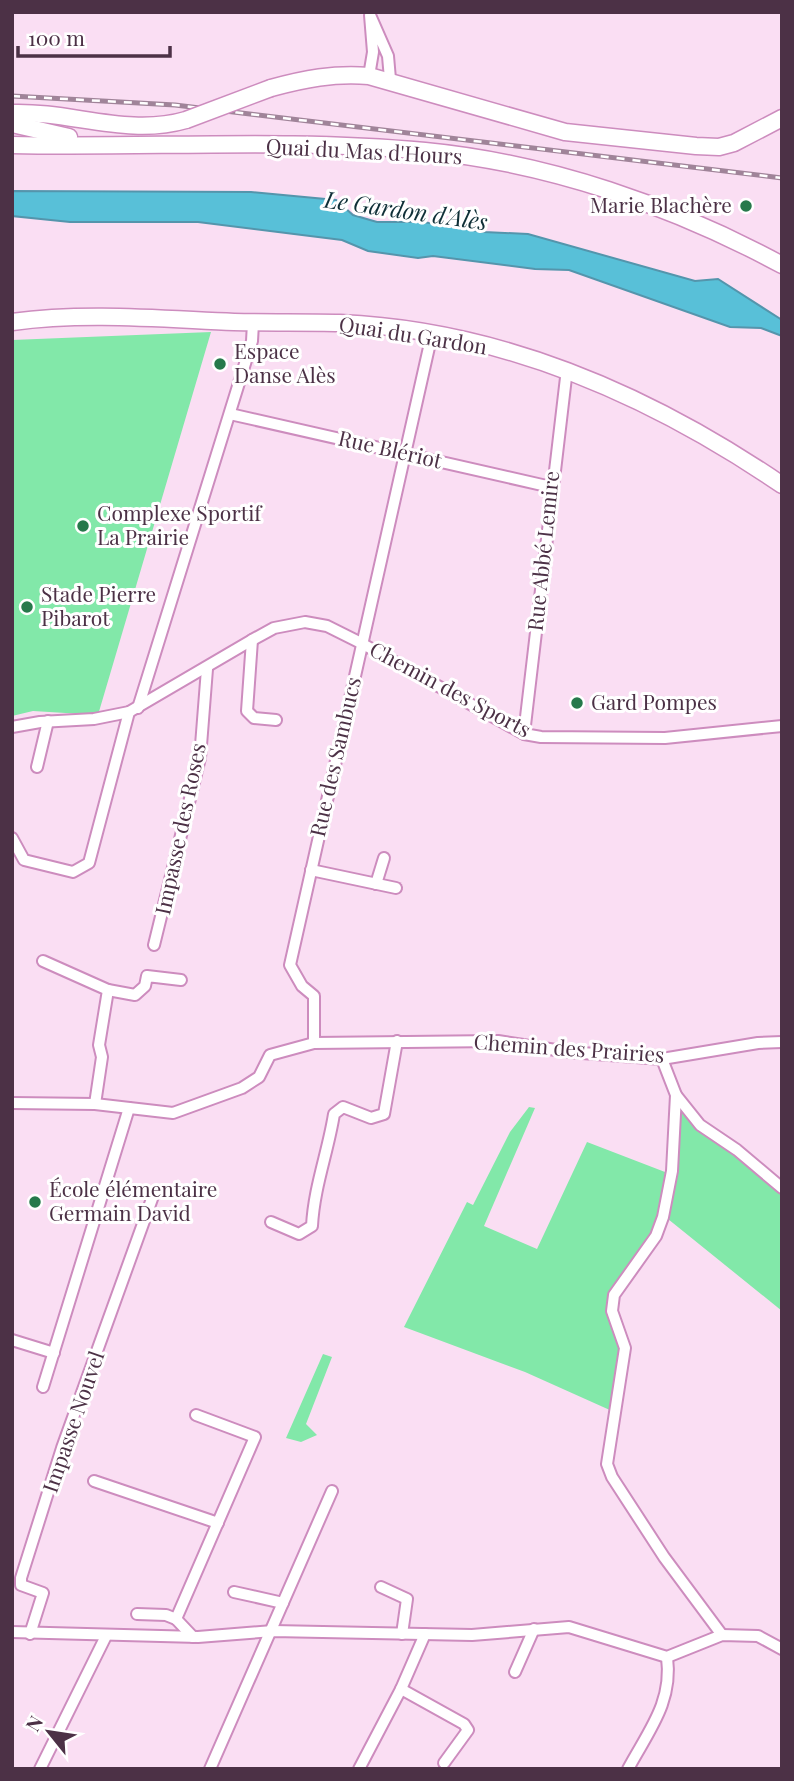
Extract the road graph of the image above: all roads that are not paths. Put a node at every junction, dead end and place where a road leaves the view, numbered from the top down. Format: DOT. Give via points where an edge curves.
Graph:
graph roads {
  1 [pos="369,13"];
  2 [pos="369,76"];
  3 [pos="390,79"];
  4 [pos="12,113"];
  5 [pos="782,118"];
  6 [pos="12,124"];
  7 [pos="12,145"];
  8 [pos="137,145"];
  9 [pos="782,265"];
  10 [pos="12,322"];
  11 [pos="253,323"];
  12 [pos="432,334"];
  13 [pos="566,369"];
  14 [pos="230,414"];
  15 [pos="405,453"];
  16 [pos="782,485"];
  17 [pos="551,487"];
  18 [pos="252,640"];
  19 [pos="362,643"];
  20 [pos="207,669"];
  21 [pos="134,710"];
  22 [pos="276,720"];
  23 [pos="48,721"];
  24 [pos="782,726"];
  25 [pos="12,727"];
  26 [pos="524,734"];
  27 [pos="37,767"];
  28 [pos="12,838"];
  29 [pos="384,858"];
  30 [pos="311,870"];
  31 [pos="376,884"];
  32 [pos="396,888"];
  33 [pos="154,945"];
  34 [pos="43,961"];
  35 [pos="181,980"];
  36 [pos="108,990"];
  37 [pos="397,1041"];
  38 [pos="782,1042"];
  39 [pos="314,1043"];
  40 [pos="662,1059"];
  41 [pos="676,1096"];
  42 [pos="12,1103"];
  43 [pos="95,1104"];
  44 [pos="129,1108"];
  45 [pos="782,1188"];
  46 [pos="153,1196"];
  47 [pos="271,1222"];
  48 [pos="12,1340"];
  49 [pos="54,1353"];
  50 [pos="43,1387"];
  51 [pos="196,1415"];
  52 [pos="94,1482"];
  53 [pos="332,1492"];
  54 [pos="218,1523"];
  55 [pos="381,1587"];
  56 [pos="234,1592"];
  57 [pos="283,1603"];
  58 [pos="137,1614"];
  59 [pos="176,1619"];
  60 [pos="534,1629"];
  61 [pos="273,1631"];
  62 [pos="12,1632"];
  63 [pos="30,1634"];
  64 [pos="402,1634"];
  65 [pos="425,1634"];
  66 [pos="722,1635"];
  67 [pos="106,1636"];
  68 [pos="193,1637"];
  69 [pos="782,1649"];
  70 [pos="667,1657"];
  71 [pos="515,1672"];
  72 [pos="401,1689"];
  73 [pos="444,1763"];
  74 [pos="40,1769"];
  75 [pos="210,1769"];
  76 [pos="359,1769"];
  77 [pos="628,1769"];
  1 -- 2 [label="street" via="373,52"];
  1 -- 3 [label="street" via="388,56"];
  2 -- 3 [label="main road"];
  2 -- 4 [label="main road, bridge" via="308,78 186,120 137,128"];
  3 -- 5 [label="main road" via="565,132 696,146 734,143"];
  6 -- 8 [label="main road, Quai du Mas d'Hours" via="49,135"];
  7 -- 8 [label="main road, Quai du Mas d'Hours"];
  8 -- 9 [label="main road, Quai du Mas d'Hours" via="357,147 493,162 658,208"];
  10 -- 11 [label="main road, Quai du Gardon" via="90,317"];
  11 -- 12 [label="main road, Quai du Gardon" via="342,323"];
  11 -- 14 [label="street"];
  12 -- 13 [label="main road, Quai du Gardon"];
  12 -- 15 [label="street, Rue des Sambucs"];
  13 -- 16 [label="main road, Quai du Gardon" via="681,421"];
  13 -- 17 [label="street, Rue Abbé Lemire"];
  14 -- 15 [label="street, Rue Blériot"];
  14 -- 21 [label="street"];
  15 -- 17 [label="street, Rue Blériot"];
  15 -- 19 [label="street, Rue des Sambucs"];
  17 -- 26 [label="street, Rue Abbé Lemire"];
  18 -- 19 [label="street, Chemin des Sports" via="274,628 305,622 327,626"];
  18 -- 20 [label="street, Chemin des Sports"];
  18 -- 22 [label="street" via="247,710 254,718"];
  19 -- 26 [label="street, Chemin des Sports"];
  19 -- 30 [label="street, Rue des Sambucs"];
  20 -- 21 [label="street, Chemin des Sports"];
  20 -- 33 [label="street, Impasse des Roses" via="200,758"];
  21 -- 23 [label="street, Chemin des Sports" via="94,719"];
  21 -- 28 [label="street" via="89,863 73,872 24,860"];
  23 -- 25 [label="street, Chemin des Sports"];
  23 -- 27 [label="street"];
  24 -- 26 [label="street, Chemin des Sports" via="665,738"];
  29 -- 31 [label="street"];
  30 -- 31 [label="street"];
  30 -- 39 [label="street, Rue des Sambucs" via="290,965 314,996"];
  31 -- 32 [label="street"];
  34 -- 36 [label="street"];
  35 -- 36 [label="street" via="147,976 145,986 135,995"];
  36 -- 43 [label="street"];
  37 -- 39 [label="street, Chemin des Prairies"];
  37 -- 40 [label="street, Chemin des Prairies" via="498,1041"];
  37 -- 47 [label="street" via="384,1114 372,1118 343,1107 334,1114 313,1193 312,1226 299,1234"];
  38 -- 40 [label="street, Chemin des Prairies"];
  39 -- 44 [label="street, Chemin des Prairies" via="270,1055 259,1076 242,1088 173,1113"];
  40 -- 41 [label="street"];
  41 -- 45 [label="street" via="700,1125"];
  41 -- 66 [label="street" via="672,1171 663,1217 656,1236 614,1295 612,1311 625,1348 607,1464 664,1556"];
  42 -- 43 [label="street, Chemin des Prairies"];
  43 -- 44 [label="street, Chemin des Prairies"];
  44 -- 49 [label="street"];
  46 -- 63 [label="street, Impasse Nouvel" via="62,1448 21,1578 25,1588 43,1593"];
  48 -- 49 [label="street"];
  49 -- 50 [label="street"];
  51 -- 54 [label="street" via="255,1437"];
  52 -- 54 [label="street"];
  53 -- 57 [label="street"];
  54 -- 59 [label="street"];
  55 -- 64 [label="street" via="408,1600"];
  56 -- 57 [label="street"];
  57 -- 61 [label="street"];
  58 -- 59 [label="street"];
  59 -- 68 [label="street"];
  60 -- 65 [label="street"];
  60 -- 70 [label="street" via="569,1627"];
  60 -- 71 [label="street"];
  61 -- 64 [label="street"];
  61 -- 68 [label="street"];
  61 -- 75 [label="street"];
  62 -- 63 [label="street"];
  63 -- 67 [label="street"];
  64 -- 65 [label="street"];
  65 -- 72 [label="street"];
  66 -- 69 [label="street" via="758,1636"];
  66 -- 70 [label="street"];
  67 -- 68 [label="street"];
  67 -- 74 [label="street"];
  70 -- 77 [label="street" via="667,1695"];
  72 -- 73 [label="street" via="468,1730"];
  72 -- 76 [label="street"];
}
